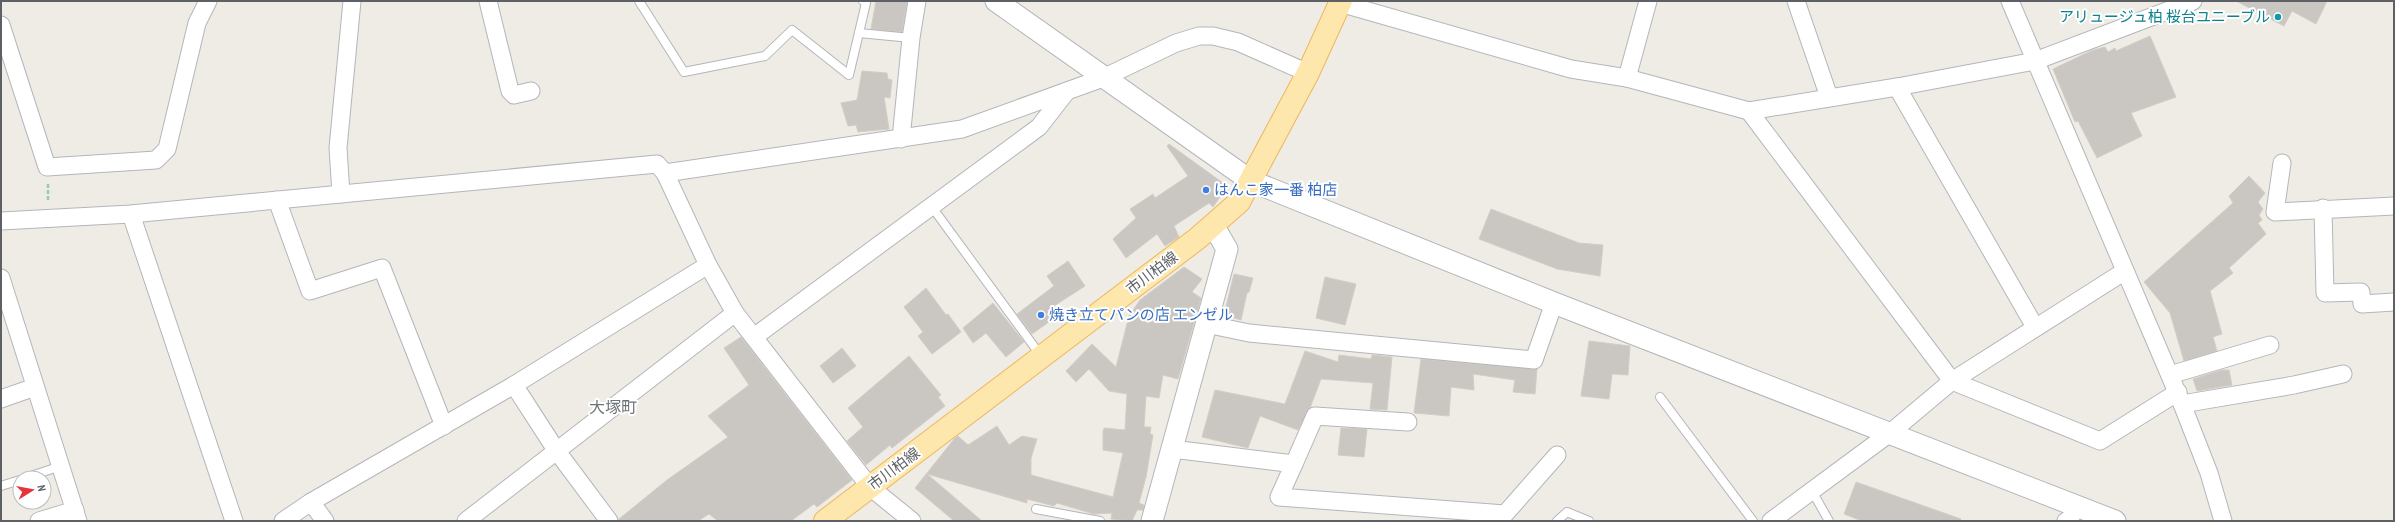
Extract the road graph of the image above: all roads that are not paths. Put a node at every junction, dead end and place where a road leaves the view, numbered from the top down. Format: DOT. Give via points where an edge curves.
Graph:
graph roads {
  1 [pos="208,1"];
  2 [pos="352,1"];
  3 [pos="488,1"];
  4 [pos="639,1"];
  5 [pos="863,1"];
  6 [pos="917,1"];
  7 [pos="996,1"];
  8 [pos="1648,1"];
  9 [pos="1796,1"];
  10 [pos="2010,1"];
  11 [pos="2194,1"];
  12 [pos="1340,2"];
  13 [pos="1,25"];
  14 [pos="859,33"];
  15 [pos="910,38"];
  16 [pos="2035,61"];
  17 [pos="1308,73"];
  18 [pos="1103,78"];
  19 [pos="1627,78"];
  20 [pos="1897,87"];
  21 [pos="531,91"];
  22 [pos="1067,92"];
  23 [pos="1829,97"];
  24 [pos="1749,111"];
  25 [pos="901,139"];
  26 [pos="2282,163"];
  27 [pos="665,173"];
  28 [pos="1251,181"];
  29 [pos="341,194"];
  30 [pos="276,200"];
  31 [pos="2394,206"];
  32 [pos="932,207"];
  33 [pos="2323,208"];
  34 [pos="131,214"];
  35 [pos="1,221"];
  36 [pos="1214,226"];
  37 [pos="708,265"];
  38 [pos="2125,271"];
  39 [pos="1,278"];
  40 [pos="2394,302"];
  41 [pos="1554,303"];
  42 [pos="735,313"];
  43 [pos="1206,324"];
  44 [pos="2035,327"];
  45 [pos="754,337"];
  46 [pos="2270,345"];
  47 [pos="1042,356"];
  48 [pos="2343,374"];
  49 [pos="2170,375"];
  50 [pos="1952,381"];
  51 [pos="514,385"];
  52 [pos="35,387"];
  53 [pos="1660,397"];
  54 [pos="2180,398"];
  55 [pos="1,399"];
  56 [pos="1408,422"];
  57 [pos="444,426"];
  58 [pos="1890,433"];
  59 [pos="556,450"];
  60 [pos="1172,450"];
  61 [pos="1557,455"];
  62 [pos="1294,464"];
  63 [pos="61,466"];
  64 [pos="49,470"];
  65 [pos="12,483"];
  66 [pos="1,486"];
  67 [pos="870,487"];
  68 [pos="1812,491"];
  69 [pos="311,502"];
  70 [pos="1036,509"];
  71 [pos="2071,514"];
  72 [pos="76,516"];
  73 [pos="39,521"];
  74 [pos="234,521"];
  75 [pos="283,521"];
  76 [pos="325,521"];
  77 [pos="466,521"];
  78 [pos="609,521"];
  79 [pos="825,521"];
  80 [pos="912,521"];
  81 [pos="1100,521"];
  82 [pos="1152,521"];
  83 [pos="1557,521"];
  84 [pos="1589,521"];
  85 [pos="1753,521"];
  86 [pos="1771,521"];
  87 [pos="1829,521"];
  88 [pos="2115,521"];
  89 [pos="2224,521"];
  1 -- 13 [label="street" via="197,23 167,149 156,160 47,167"];
  2 -- 29 [label="street" via="338,148"];
  3 -- 21 [label="street" via="510,91 514,94"];
  4 -- 14 [label="lane" via="684,72 765,56 792,30 849,75"];
  5 -- 14 [label="lane" via="866,3"];
  6 -- 15 [label="street"];
  7 -- 18 [label="street"];
  8 -- 19 [label="street"];
  9 -- 23 [label="street"];
  10 -- 16 [label="street"];
  11 -- 16 [label="street"];
  12 -- 17 [label="main road, 市川柏線"];
  12 -- 19 [label="street" via="1571,70"];
  14 -- 15 [label="lane"];
  15 -- 25 [label="street"];
  16 -- 20 [label="street"];
  16 -- 38 [label="street"];
  17 -- 18 [label="street" via="1238,42 1213,36 1199,36 1176,43"];
  17 -- 28 [label="main road, 市川柏線"];
  18 -- 22 [label="street"];
  18 -- 28 [label="street"];
  19 -- 24 [label="street"];
  20 -- 23 [label="street"];
  20 -- 44 [label="street"];
  22 -- 25 [label="street" via="962,129"];
  22 -- 32 [label="street" via="1039,127"];
  23 -- 24 [label="street"];
  24 -- 50 [label="street"];
  25 -- 27 [label="street"];
  26 -- 33 [label="street" via="2275,212"];
  27 -- 29 [label="street" via="657,164"];
  27 -- 37 [label="street"];
  28 -- 36 [label="main road, 市川柏線" via="1239,202"];
  28 -- 41 [label="street"];
  29 -- 30 [label="street"];
  30 -- 34 [label="street"];
  30 -- 57 [label="street" via="310,291 382,268"];
  31 -- 33 [label="street"];
  32 -- 45 [label="street"];
  32 -- 47 [label="lane"];
  33 -- 40 [label="street" via="2325,293 2361,292 2362,304"];
  34 -- 35 [label="street"];
  34 -- 74 [label="street"];
  36 -- 43 [label="street" via="1227,249"];
  36 -- 47 [label="main road, 市川柏線"];
  37 -- 42 [label="street"];
  37 -- 51 [label="street"];
  38 -- 44 [label="street"];
  38 -- 49 [label="street"];
  39 -- 52 [label="street"];
  41 -- 43 [label="street" via="1534,360 1250,333"];
  41 -- 58 [label="street"];
  42 -- 45 [label="street"];
  42 -- 59 [label="street"];
  43 -- 60 [label="street"];
  44 -- 50 [label="street"];
  45 -- 67 [label="street"];
  46 -- 49 [label="street"];
  47 -- 67 [label="main road, 市川柏線"];
  48 -- 54 [label="street" via="2294,385"];
  49 -- 54 [label="street"];
  50 -- 54 [label="street" via="2100,441"];
  50 -- 58 [label="street"];
  51 -- 57 [label="street"];
  51 -- 59 [label="street"];
  52 -- 55 [label="street"];
  52 -- 63 [label="street"];
  53 -- 85 [label="lane"];
  54 -- 89 [label="street" via="2209,473"];
  56 -- 62 [label="street" via="1315,416"];
  57 -- 69 [label="street"];
  58 -- 68 [label="street"];
  58 -- 71 [label="street"];
  59 -- 77 [label="street"];
  59 -- 78 [label="street"];
  60 -- 62 [label="street"];
  60 -- 82 [label="street"];
  61 -- 62 [label="street" via="1505,514 1279,497"];
  63 -- 64 [label="lane"];
  63 -- 72 [label="street"];
  65 -- 66 [label="lane"];
  67 -- 79 [label="main road, 市川柏線"];
  67 -- 80 [label="street"];
  68 -- 86 [label="street"];
  68 -- 87 [label="lane"];
  69 -- 75 [label="street"];
  69 -- 76 [label="street"];
  70 -- 81 [label="lane"];
  71 -- 88 [label="street"];
  72 -- 73 [label="street"];
  83 -- 84 [label="lane" via="1567,512"];
}
